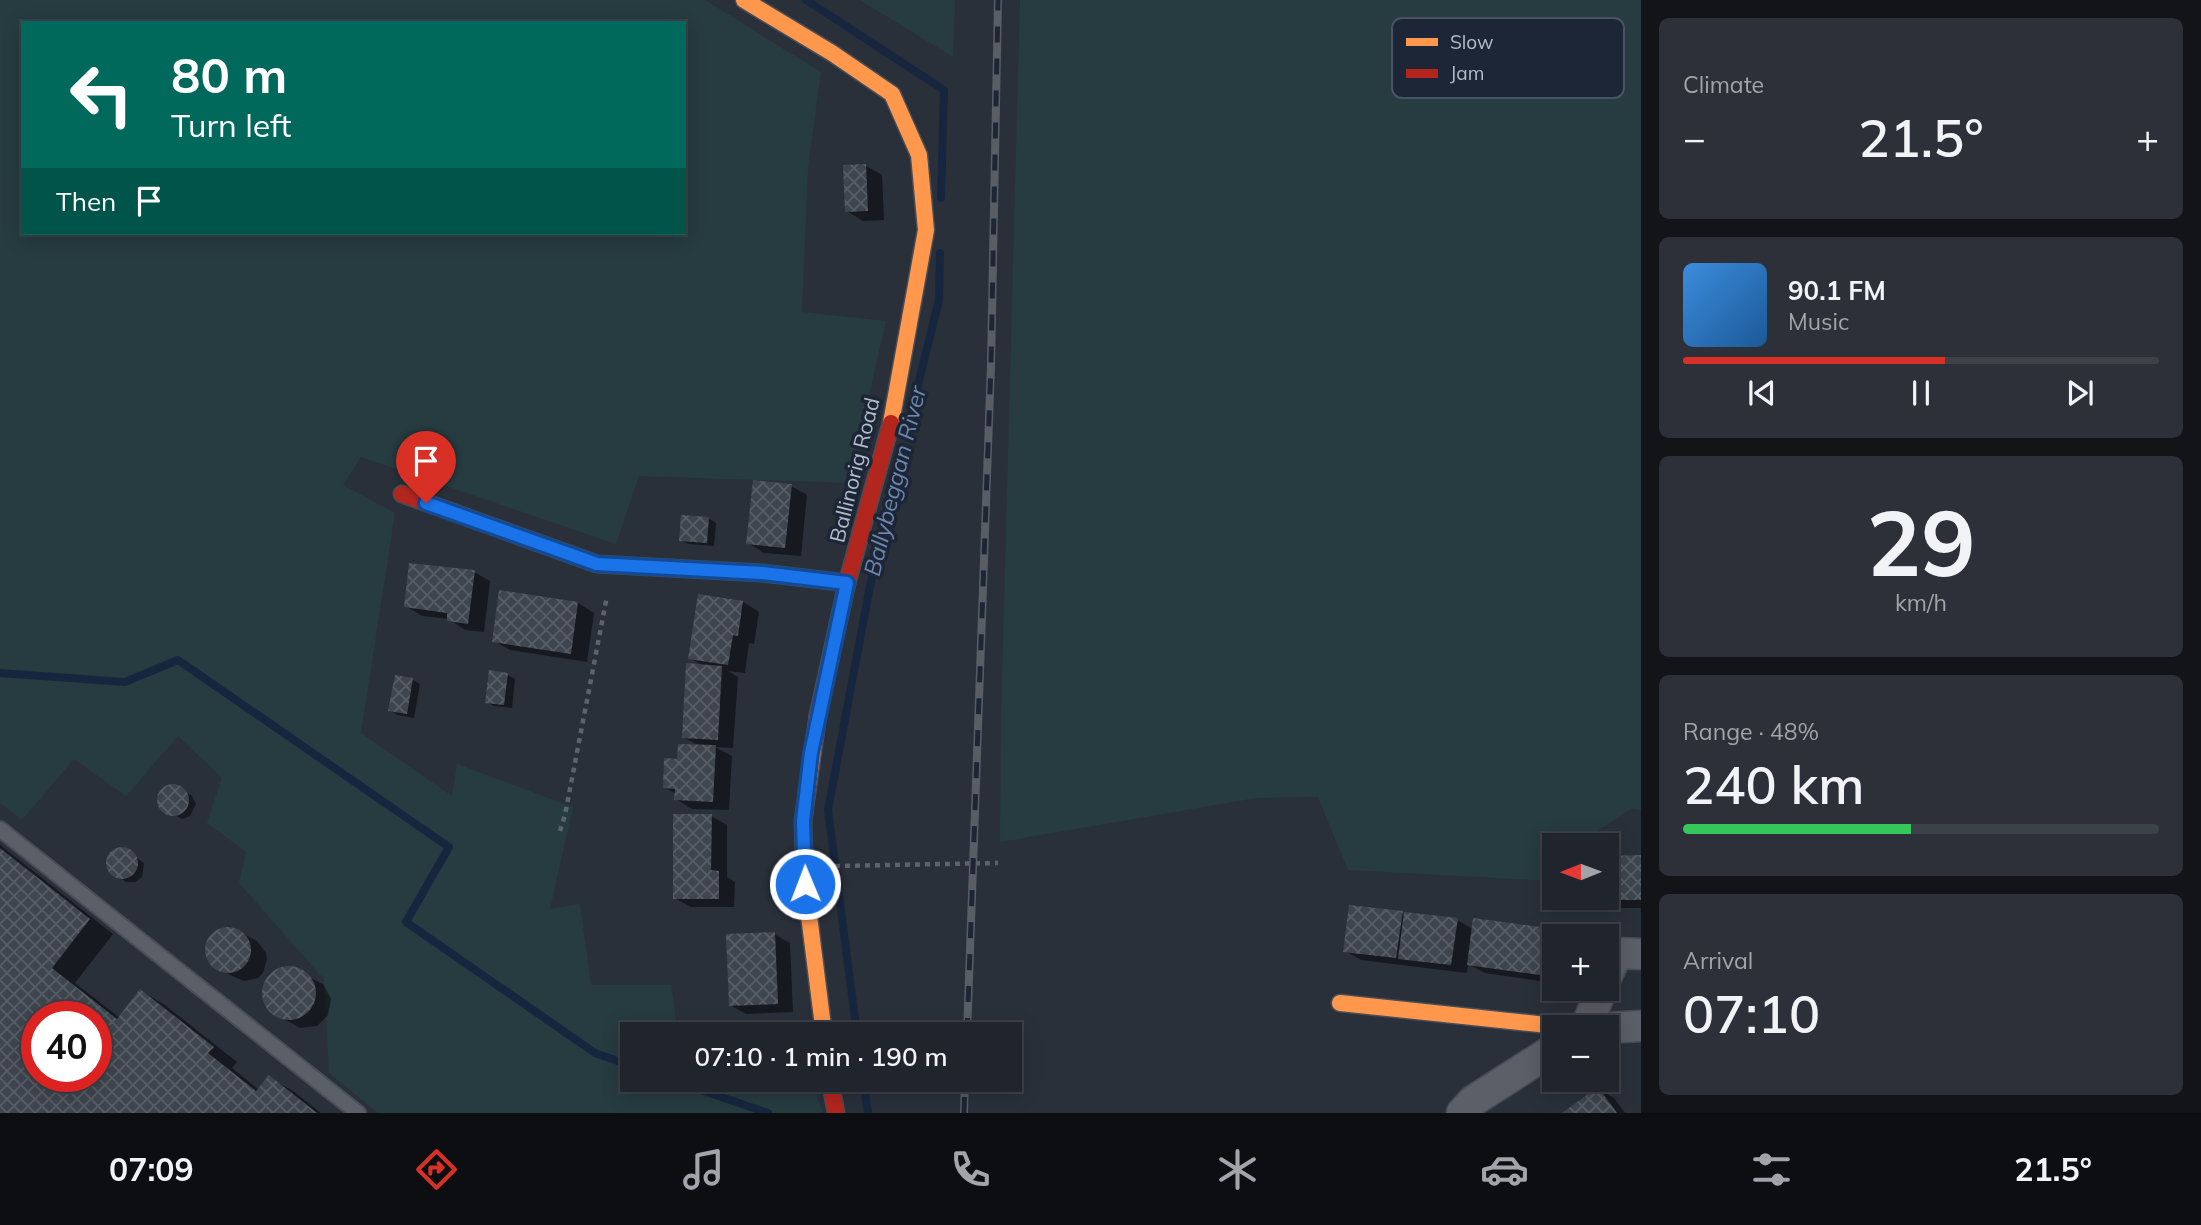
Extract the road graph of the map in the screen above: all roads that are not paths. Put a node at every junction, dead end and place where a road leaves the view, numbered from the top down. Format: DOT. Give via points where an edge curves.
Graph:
graph roads {
  1 [pos="744,0"];
  2 [pos="402,494"];
  3 [pos="847,583"];
  4 [pos="0,829"];
  5 [pos="1619,953"];
  6 [pos="1641,954"];
  7 [pos="1340,1003"];
  8 [pos="822,1022"];
  9 [pos="1542,1024"];
  10 [pos="1641,1027"];
  11 [pos="1619,1028"];
  12 [pos="1542,1057"];
  13 [pos="832,1092"];
  14 [pos="358,1113"];
  15 [pos="836,1113"];
  16 [pos="1462,1113"];
  1 -- 3 [label="street, Ballinorig Road" via="892,94 919,155 926,230 890,427"];
  2 -- 3 [label="street" via="597,564 762,573"];
  3 -- 8 [label="street, Ballinorig Road" via="811,753 803,821 805,884"];
  4 -- 14 [label="lane"];
  5 -- 6 [label="street"];
  7 -- 9 [label="street"];
  10 -- 11 [label="street"];
  12 -- 16 [label="street"];
  13 -- 15 [label="street"];
}
